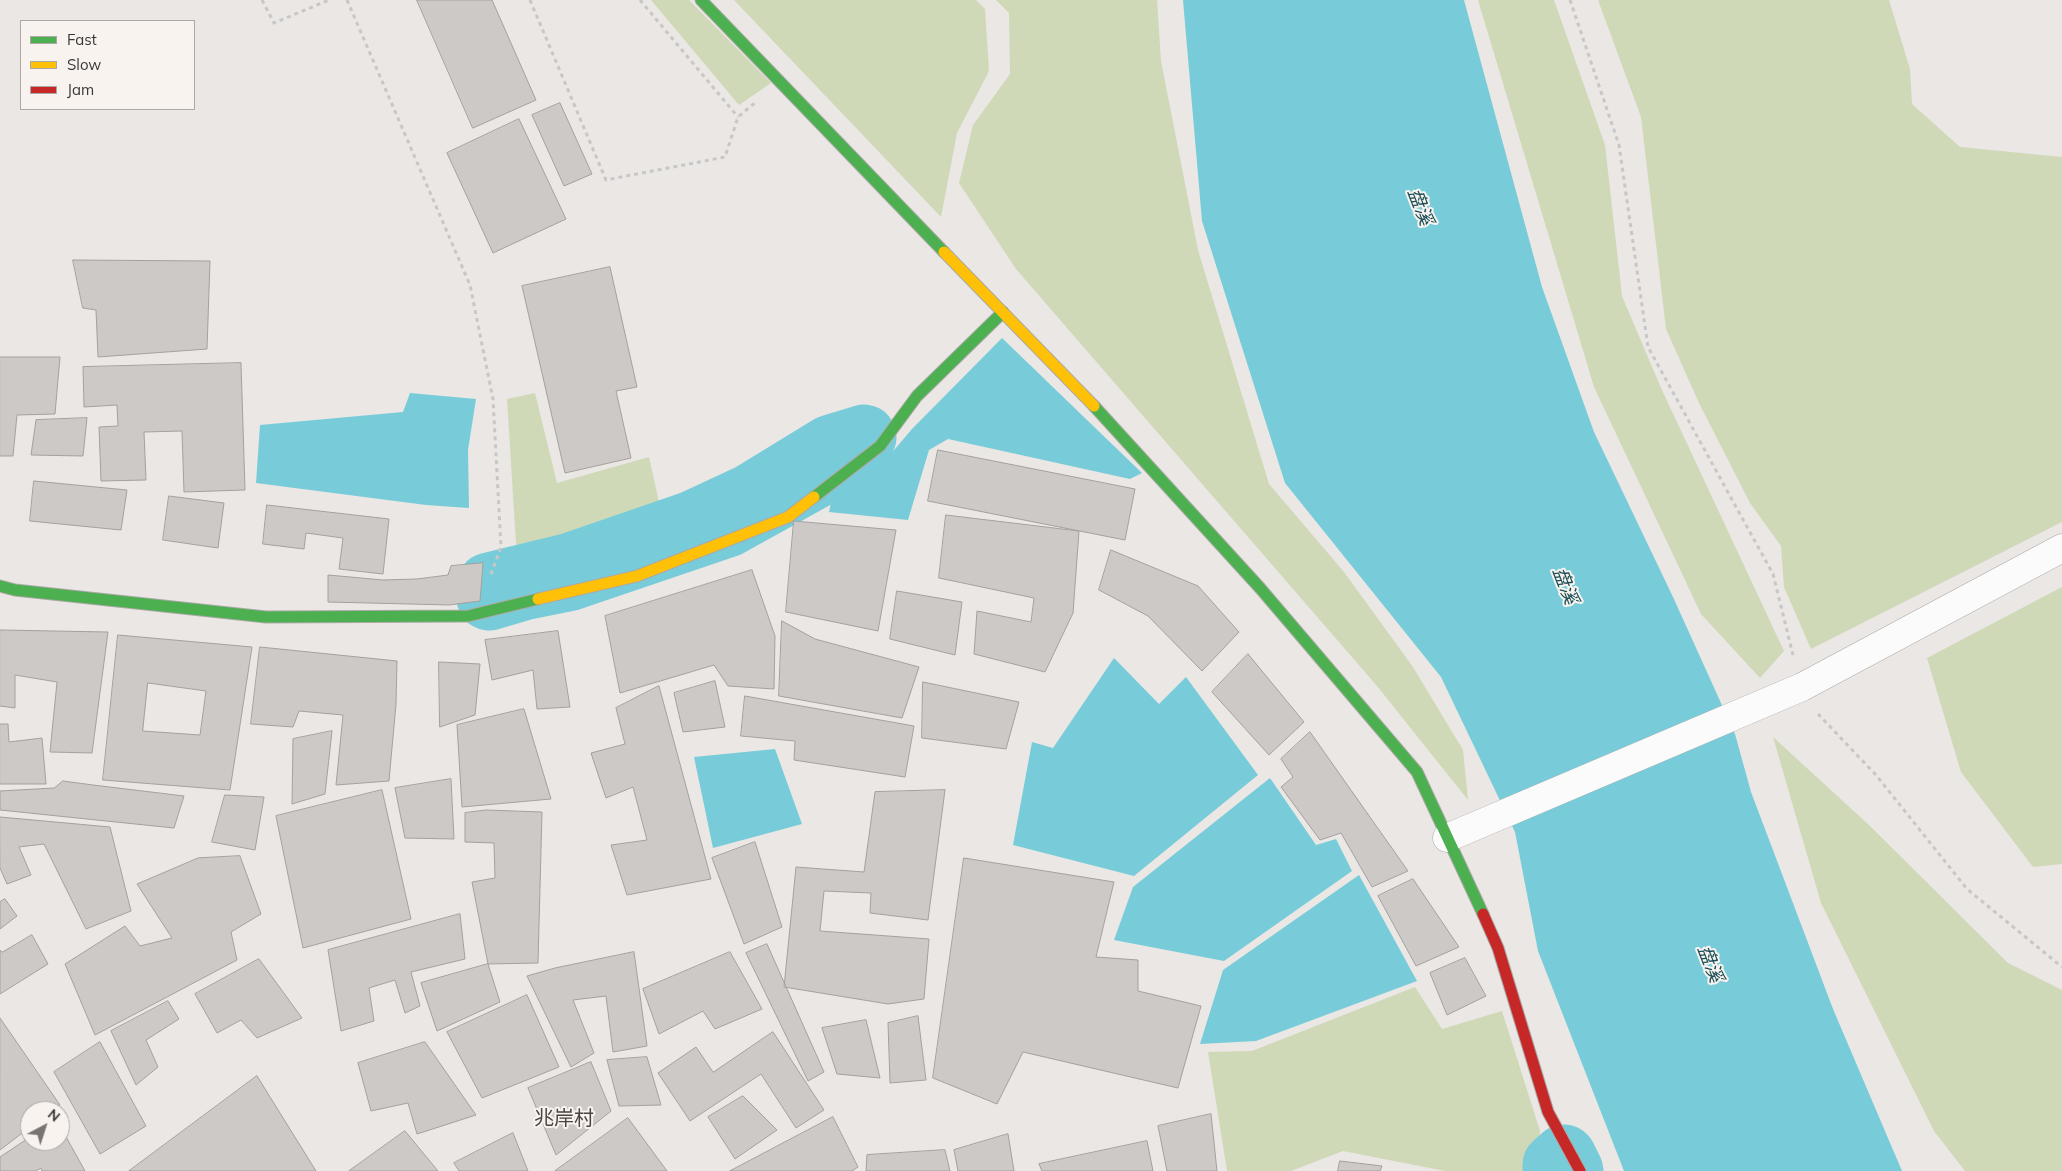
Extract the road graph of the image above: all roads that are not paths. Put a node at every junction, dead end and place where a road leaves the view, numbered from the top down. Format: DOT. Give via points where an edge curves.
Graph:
graph roads {
  1 [pos="701,0"];
  2 [pos="1004,312"];
  3 [pos="2062,548"];
  4 [pos="0,586"];
  5 [pos="1448,838"];
  6 [pos="1580,1171"];
  1 -- 2 [label="street"];
  2 -- 4 [label="street" via="917,396 880,446 788,517 637,576 468,616 266,617 24,592"];
  2 -- 5 [label="street" via="1260,588 1417,772"];
  3 -- 5 [label="street" via="1802,687"];
  5 -- 6 [label="street" via="1498,948 1548,1112"];
}
